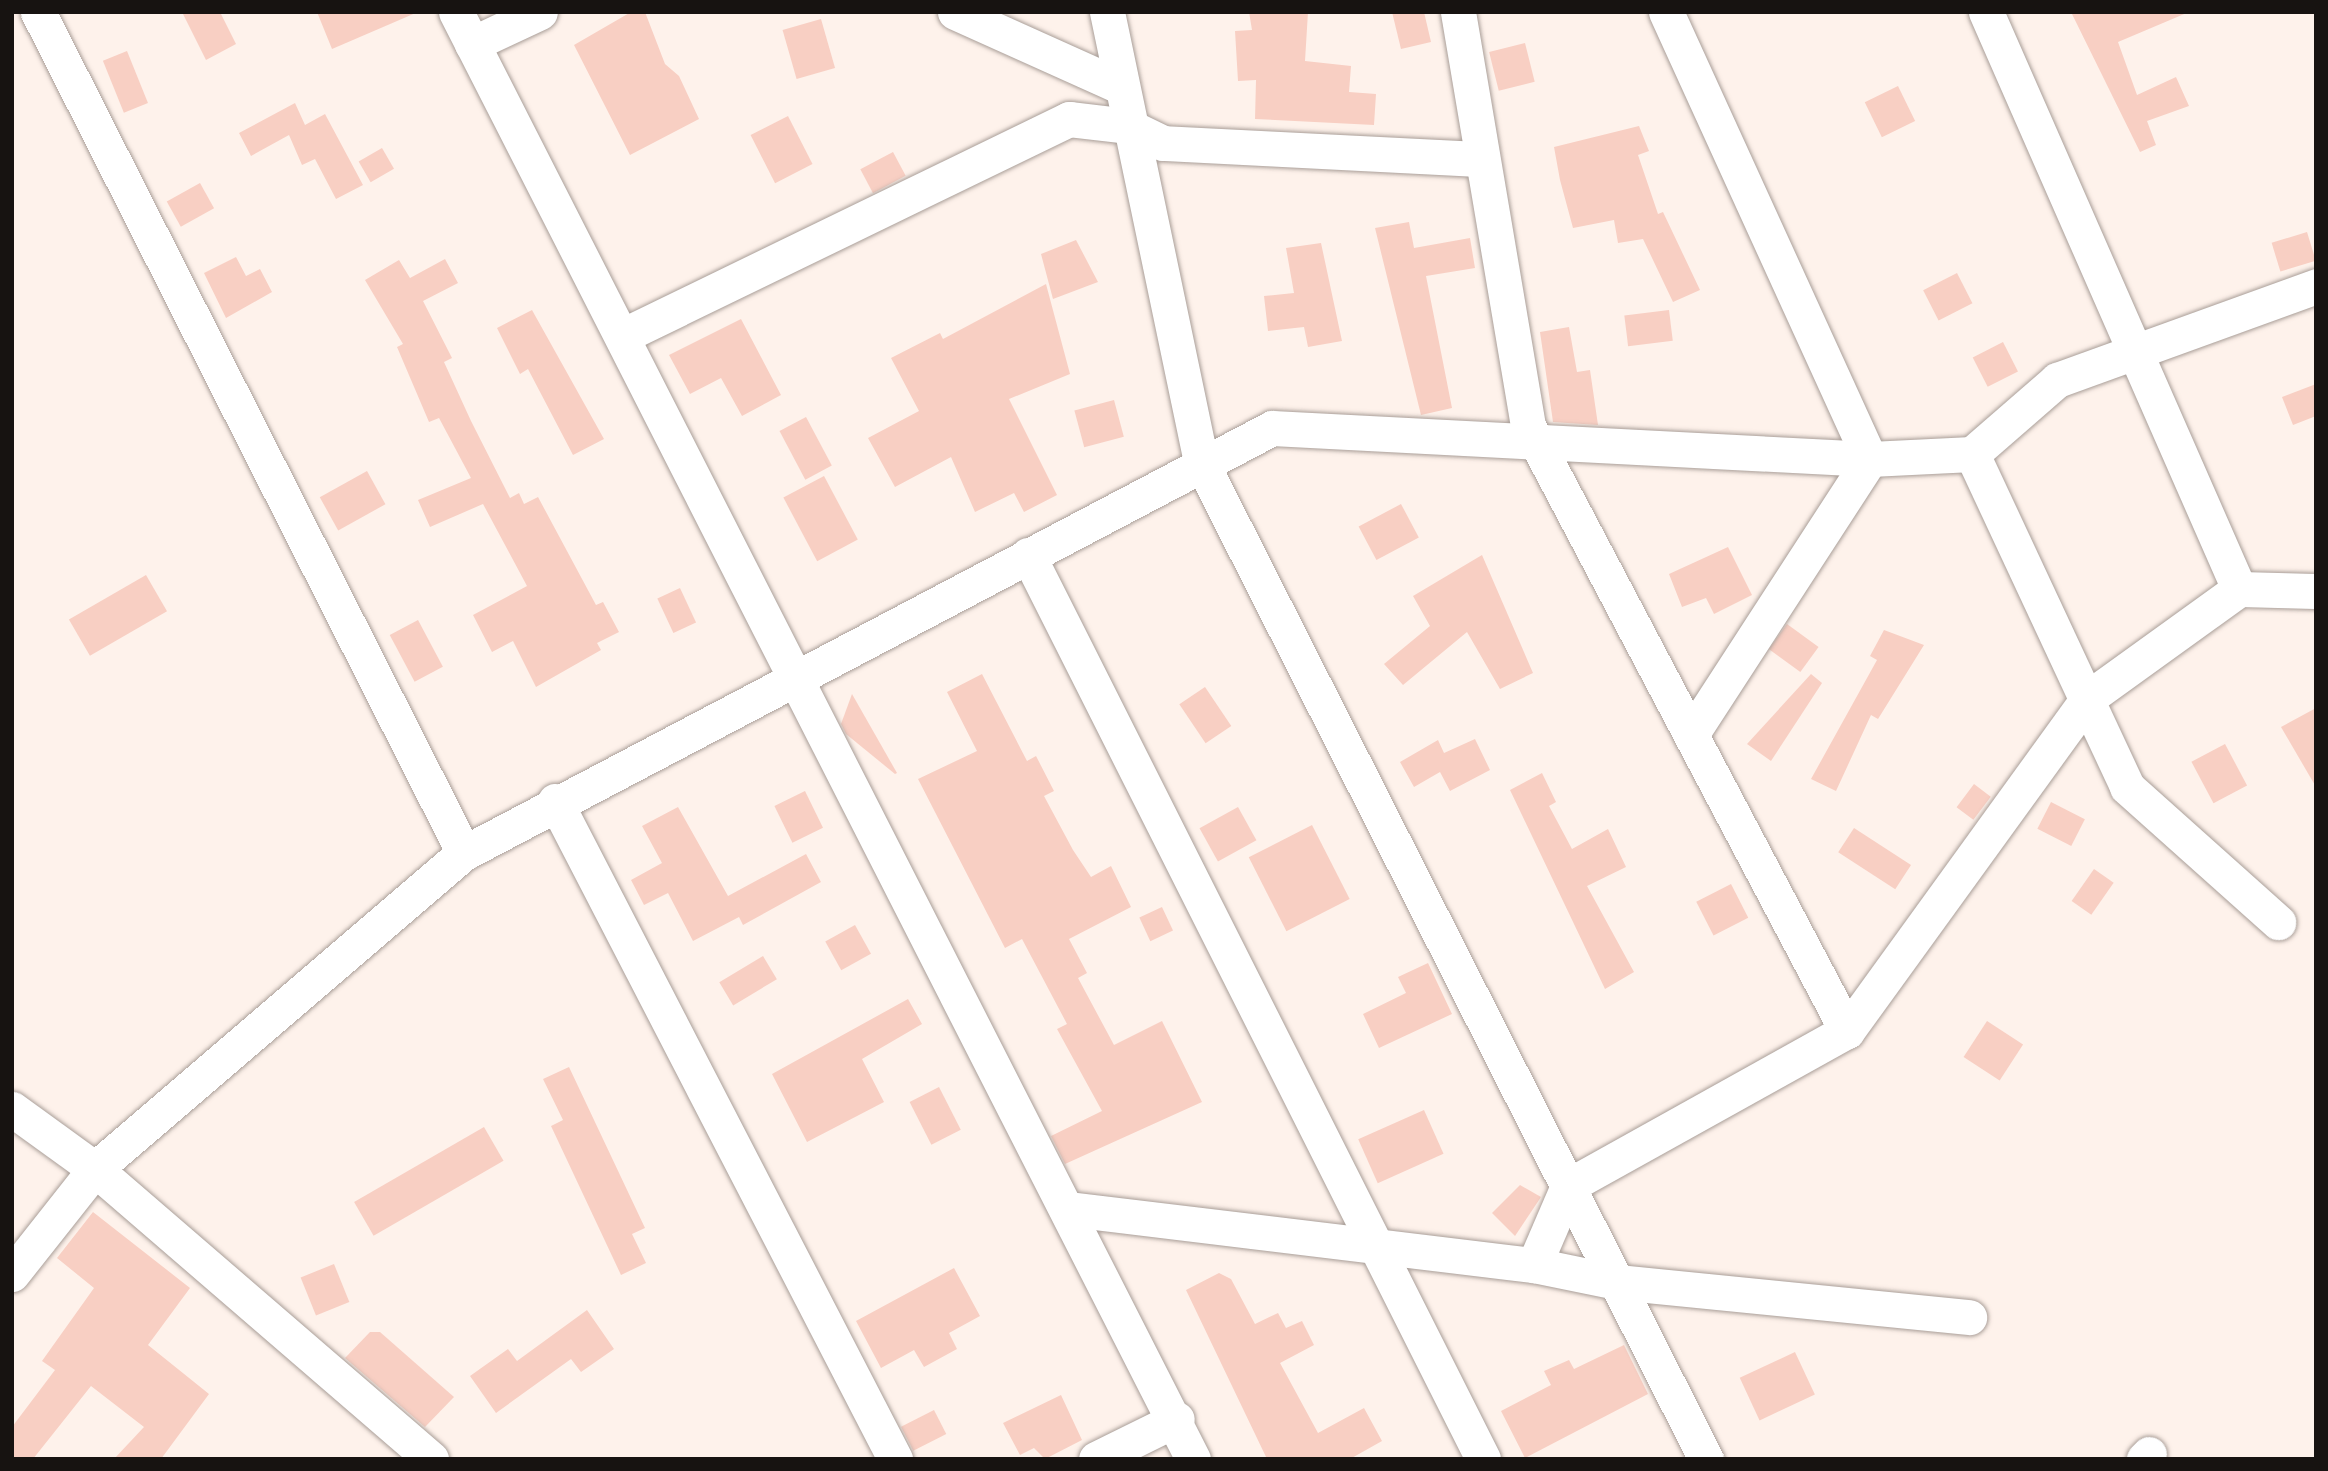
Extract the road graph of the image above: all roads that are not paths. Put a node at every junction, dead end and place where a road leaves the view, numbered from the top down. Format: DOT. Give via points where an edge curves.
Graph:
graph roads {
  1 [pos="38,12"];
  2 [pos="456,12"];
  3 [pos="540,12"];
  4 [pos="955,12"];
  5 [pos="1107,12"];
  6 [pos="1458,12"];
  7 [pos="1666,12"];
  8 [pos="1986,12"];
  9 [pos="472,44"];
  10 [pos="1120,86"];
  11 [pos="1128,127"];
  12 [pos="1482,159"];
  13 [pos="2316,286"];
  14 [pos="622,336"];
  15 [pos="2135,352"];
  16 [pos="1539,446"];
  17 [pos="1972,454"];
  18 [pos="1870,459"];
  19 [pos="1200,462"];
  20 [pos="1028,555"];
  21 [pos="2239,589"];
  22 [pos="2316,591"];
  23 [pos="798,679"];
  24 [pos="2088,698"];
  25 [pos="1691,734"];
  26 [pos="555,801"];
  27 [pos="464,853"];
  28 [pos="2278,922"];
  29 [pos="1847,1031"];
  30 [pos="12,1110"];
  31 [pos="95,1169"];
  32 [pos="1568,1186"];
  33 [pos="1069,1209"];
  34 [pos="1374,1245"];
  35 [pos="1534,1265"];
  36 [pos="12,1274"];
  37 [pos="1617,1282"];
  38 [pos="1969,1317"];
  39 [pos="1177,1419"];
  40 [pos="431,1459"];
  41 [pos="895,1459"];
  42 [pos="1096,1459"];
  43 [pos="1193,1459"];
  44 [pos="1483,1459"];
  45 [pos="1706,1459"];
  1 -- 27 [label="street"];
  2 -- 9 [label="street"];
  3 -- 9 [label="street"];
  4 -- 10 [label="street"];
  5 -- 10 [label="street"];
  6 -- 12 [label="street"];
  7 -- 18 [label="street"];
  8 -- 15 [label="street"];
  9 -- 14 [label="street"];
  10 -- 11 [label="street"];
  11 -- 12 [label="street" via="1163,143"];
  11 -- 14 [label="street" via="1069,119"];
  11 -- 19 [label="street"];
  12 -- 16 [label="street" via="1528,426"];
  13 -- 15 [label="street"];
  14 -- 23 [label="street"];
  15 -- 17 [label="street" via="2057,380"];
  15 -- 21 [label="street"];
  16 -- 18 [label="street"];
  16 -- 19 [label="street" via="1272,428"];
  16 -- 25 [label="street"];
  17 -- 18 [label="street"];
  17 -- 24 [label="street"];
  18 -- 25 [label="street"];
  19 -- 20 [label="street"];
  19 -- 32 [label="street"];
  20 -- 23 [label="street"];
  20 -- 34 [label="street"];
  21 -- 22 [label="street"];
  21 -- 24 [label="street"];
  23 -- 26 [label="street"];
  23 -- 33 [label="street"];
  24 -- 28 [label="street" via="2127,787"];
  24 -- 29 [label="street"];
  25 -- 29 [label="street"];
  26 -- 27 [label="street"];
  26 -- 41 [label="street"];
  27 -- 31 [label="street"];
  29 -- 32 [label="street"];
  30 -- 31 [label="street"];
  31 -- 36 [label="street"];
  31 -- 40 [label="street"];
  32 -- 35 [label="street"];
  32 -- 37 [label="street"];
  33 -- 34 [label="street"];
  33 -- 39 [label="street"];
  34 -- 35 [label="street"];
  34 -- 44 [label="street"];
  35 -- 37 [label="street"];
  37 -- 38 [label="street"];
  37 -- 45 [label="street"];
  39 -- 42 [label="street"];
  39 -- 43 [label="street"];
}
